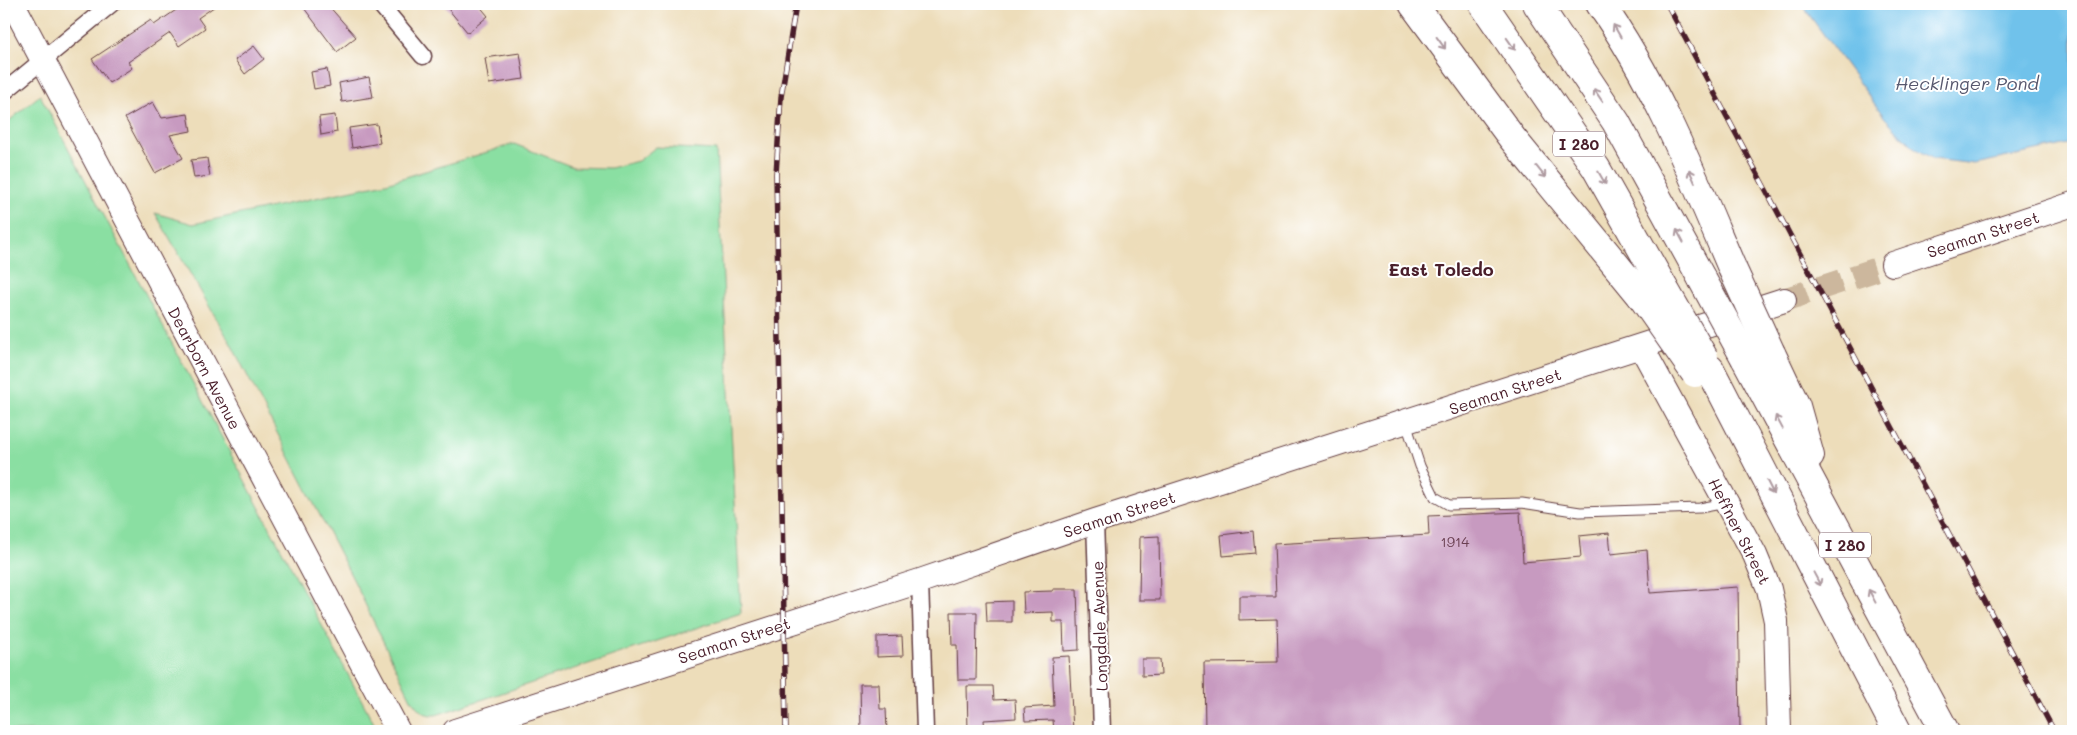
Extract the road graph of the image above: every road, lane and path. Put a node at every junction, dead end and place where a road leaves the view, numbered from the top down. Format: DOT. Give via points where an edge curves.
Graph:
graph roads {
  1 [pos="13,4"];
  2 [pos="111,4"];
  3 [pos="380,4"];
  4 [pos="1413,4"];
  5 [pos="1483,4"];
  6 [pos="1536,4"];
  7 [pos="1600,4"];
  8 [pos="423,56"];
  9 [pos="43,60"];
  10 [pos="4,92"];
  11 [pos="2073,204"];
  12 [pos="1893,264"];
  13 [pos="1654,293"];
  14 [pos="1784,300"];
  15 [pos="1642,348"];
  16 [pos="1406,423"];
  17 [pos="1727,503"];
  18 [pos="1826,511"];
  19 [pos="1095,521"];
  20 [pos="920,581"];
  21 [pos="1891,631"];
  22 [pos="398,731"];
  23 [pos="455,731"];
  24 [pos="925,731"];
  25 [pos="1102,731"];
  26 [pos="1779,731"];
  27 [pos="1897,731"];
  28 [pos="1945,731"];
  29 [pos="1953,731"];
  1 -- 9 [label="street, Dearborn Avenue"];
  2 -- 9 [label="street"];
  3 -- 8 [label="street"];
  4 -- 13 [label="highway, one-way" via="1512,138"];
  5 -- 13 [label="highway, I 280, one-way" via="1596,168"];
  18 -- 6 [label="highway, I 280, one-way, bridge" via="1616,122"];
  18 -- 7 [label="highway, one-way, bridge" via="1796,406 1666,119"];
  9 -- 10 [label="street"];
  9 -- 22 [label="street, Dearborn Avenue"];
  11 -- 12 [label="street, Seaman Street"];
  13 -- 27 [label="highway, I 280, one-way, bridge" via="1707,374"];
  14 -- 15 [label="street, Seaman Street"];
  15 -- 16 [label="street, Seaman Street"];
  15 -- 17 [label="street, Heffner Street"];
  16 -- 17 [label="lane" via="1435,498 1449,504 1522,503 1580,512 1700,508"];
  16 -- 19 [label="street, Seaman Street"];
  17 -- 26 [label="street, Heffner Street" via="1769,589 1776,621"];
  21 -- 18 [label="highway, I 280, one-way"];
  19 -- 20 [label="street, Seaman Street"];
  19 -- 25 [label="street, Longdale Avenue"];
  20 -- 23 [label="street, Seaman Street"];
  20 -- 24 [label="street"];
  21 -- 28 [label="highway, I 280"];
  21 -- 29 [label="highway"];
}
